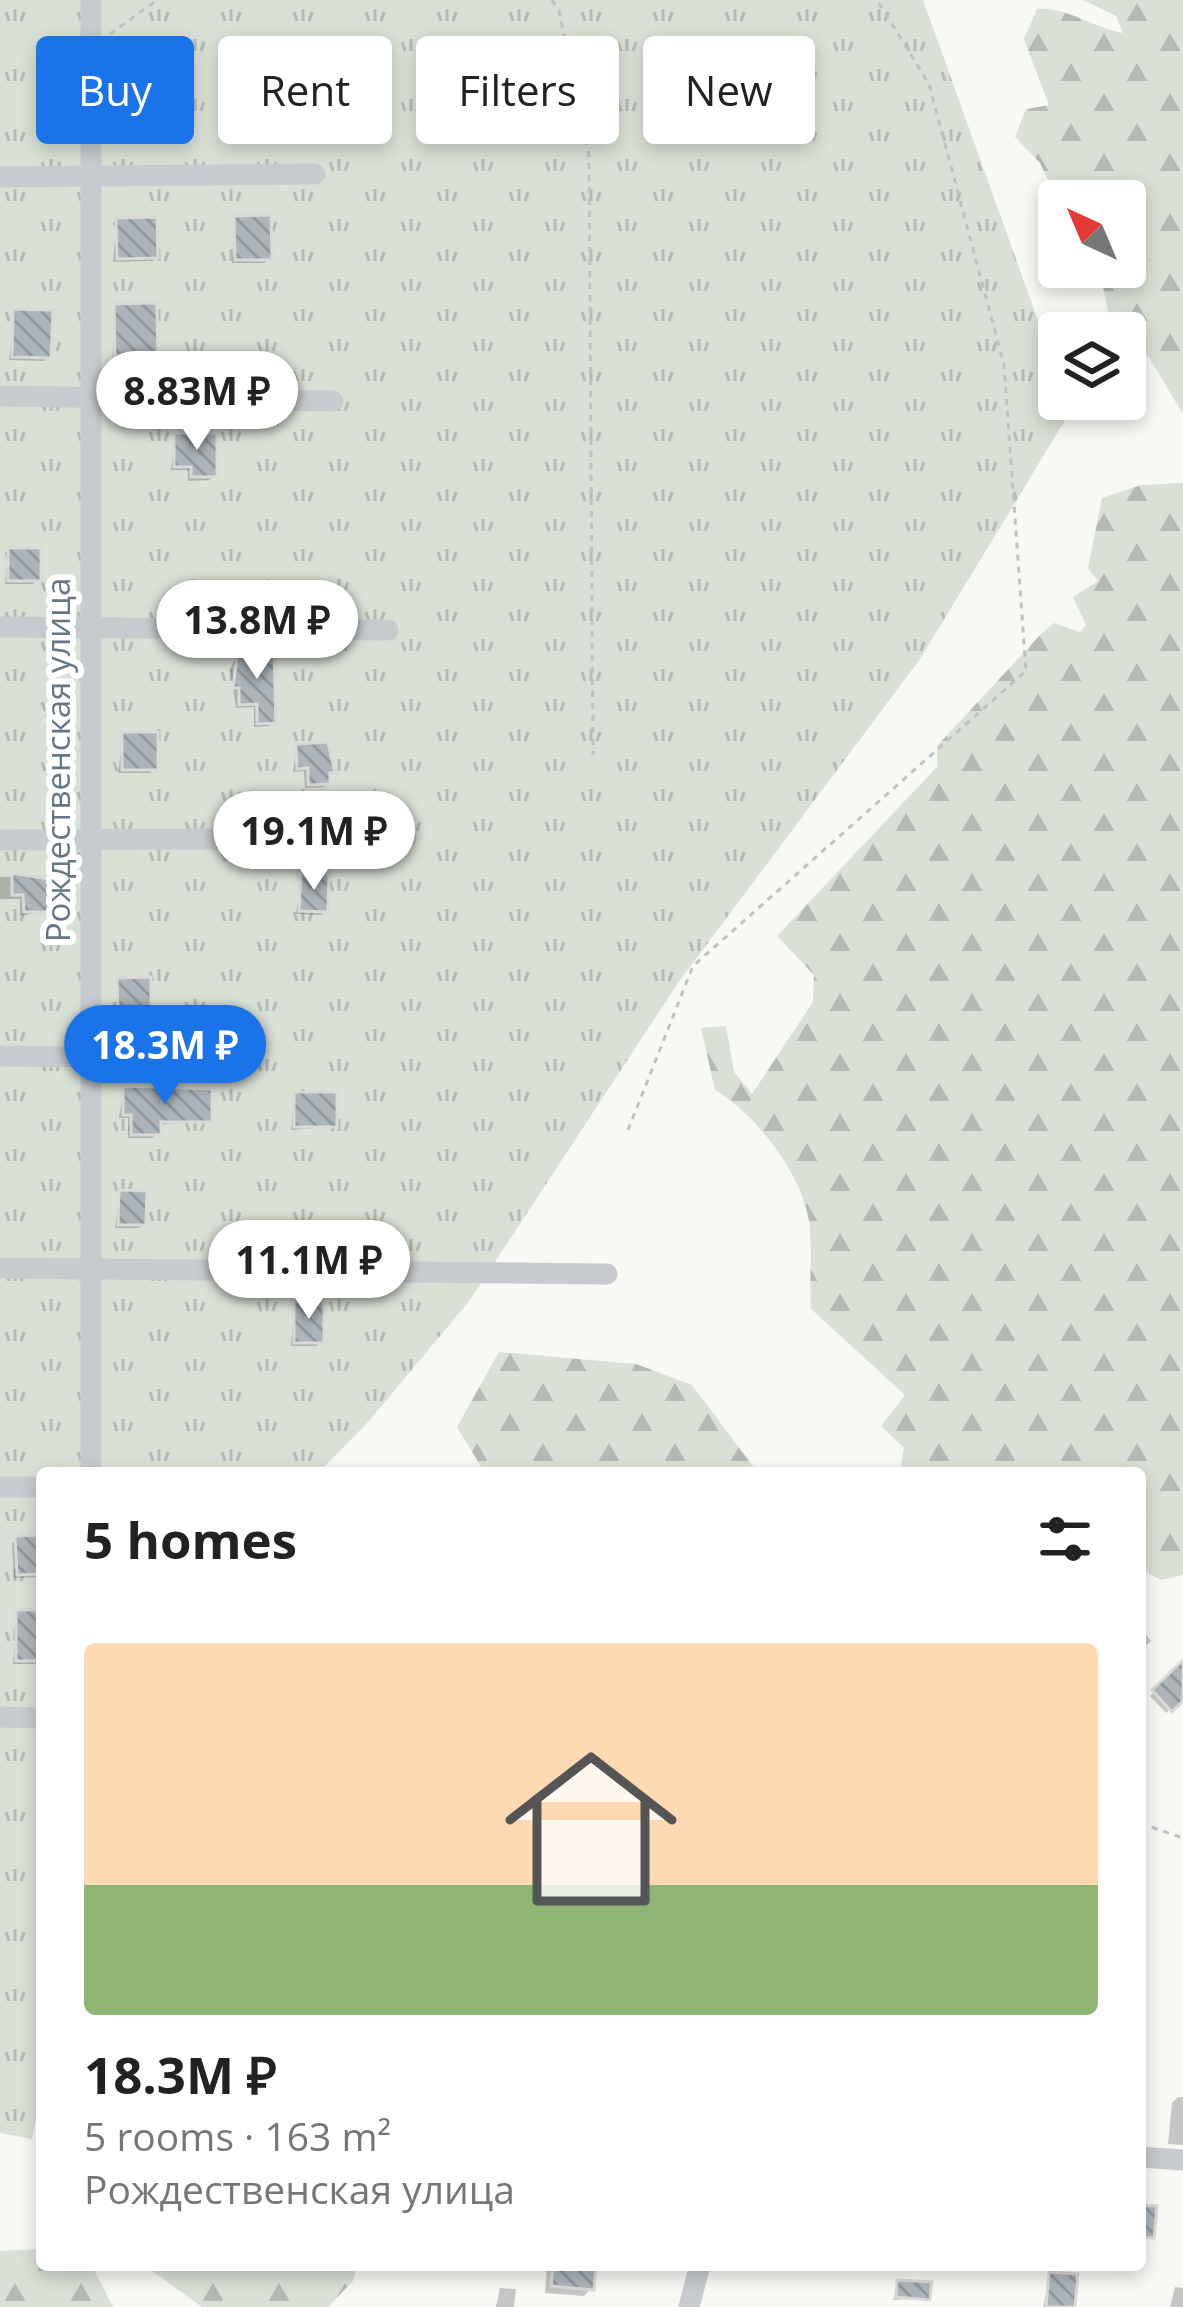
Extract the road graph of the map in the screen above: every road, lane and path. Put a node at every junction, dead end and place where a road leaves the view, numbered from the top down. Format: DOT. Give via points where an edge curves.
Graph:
graph roads {
  1 [pos="91,0"];
  2 [pos="157,0"];
  3 [pos="552,0"];
  4 [pos="877,0"];
  5 [pos="92,36"];
  6 [pos="107,36"];
  7 [pos="92,144"];
  8 [pos="315,174"];
  9 [pos="92,175"];
  10 [pos="0,177"];
  11 [pos="0,396"];
  12 [pos="92,397"];
  13 [pos="333,401"];
  14 [pos="0,627"];
  15 [pos="92,628"];
  16 [pos="388,630"];
  17 [pos="593,755"];
  18 [pos="406,838"];
  19 [pos="91,839"];
  20 [pos="0,840"];
  21 [pos="0,1056"];
  22 [pos="91,1057"];
  23 [pos="628,1130"];
  24 [pos="0,1268"];
  25 [pos="91,1269"];
  26 [pos="607,1274"];
  27 [pos="91,1467"];
  28 [pos="0,1487"];
  29 [pos="36,1487"];
  30 [pos="0,1717"];
  31 [pos="36,1718"];
  32 [pos="1146,1828"];
  33 [pos="1183,1838"];
  34 [pos="1146,2157"];
  35 [pos="1183,2160"];
  36 [pos="698,2271"];
  37 [pos="689,2307"];
  1 -- 5 [label="street, Рождественская улица"];
  2 -- 6 [label="path"];
  3 -- 17 [label="path" via="589,156"];
  4 -- 23 [label="path" via="929,84 1004,365 1026,671 693,966"];
  7 -- 9 [label="street, Рождественская улица"];
  8 -- 9 [label="street"];
  9 -- 10 [label="street"];
  9 -- 12 [label="street, Рождественская улица"];
  11 -- 12 [label="street"];
  12 -- 13 [label="street"];
  12 -- 15 [label="street, Рождественская улица"];
  14 -- 15 [label="street"];
  15 -- 16 [label="street"];
  15 -- 19 [label="street, Рождественская улица"];
  18 -- 19 [label="street"];
  19 -- 20 [label="street"];
  19 -- 22 [label="street, Рождественская улица"];
  21 -- 22 [label="street"];
  22 -- 25 [label="street, Рождественская улица"];
  24 -- 25 [label="street"];
  25 -- 26 [label="street"];
  25 -- 27 [label="street, Рождественская улица"];
  28 -- 29 [label="street"];
  30 -- 31 [label="street"];
  32 -- 33 [label="path"];
  34 -- 35 [label="street"];
  36 -- 37 [label="street"];
}
